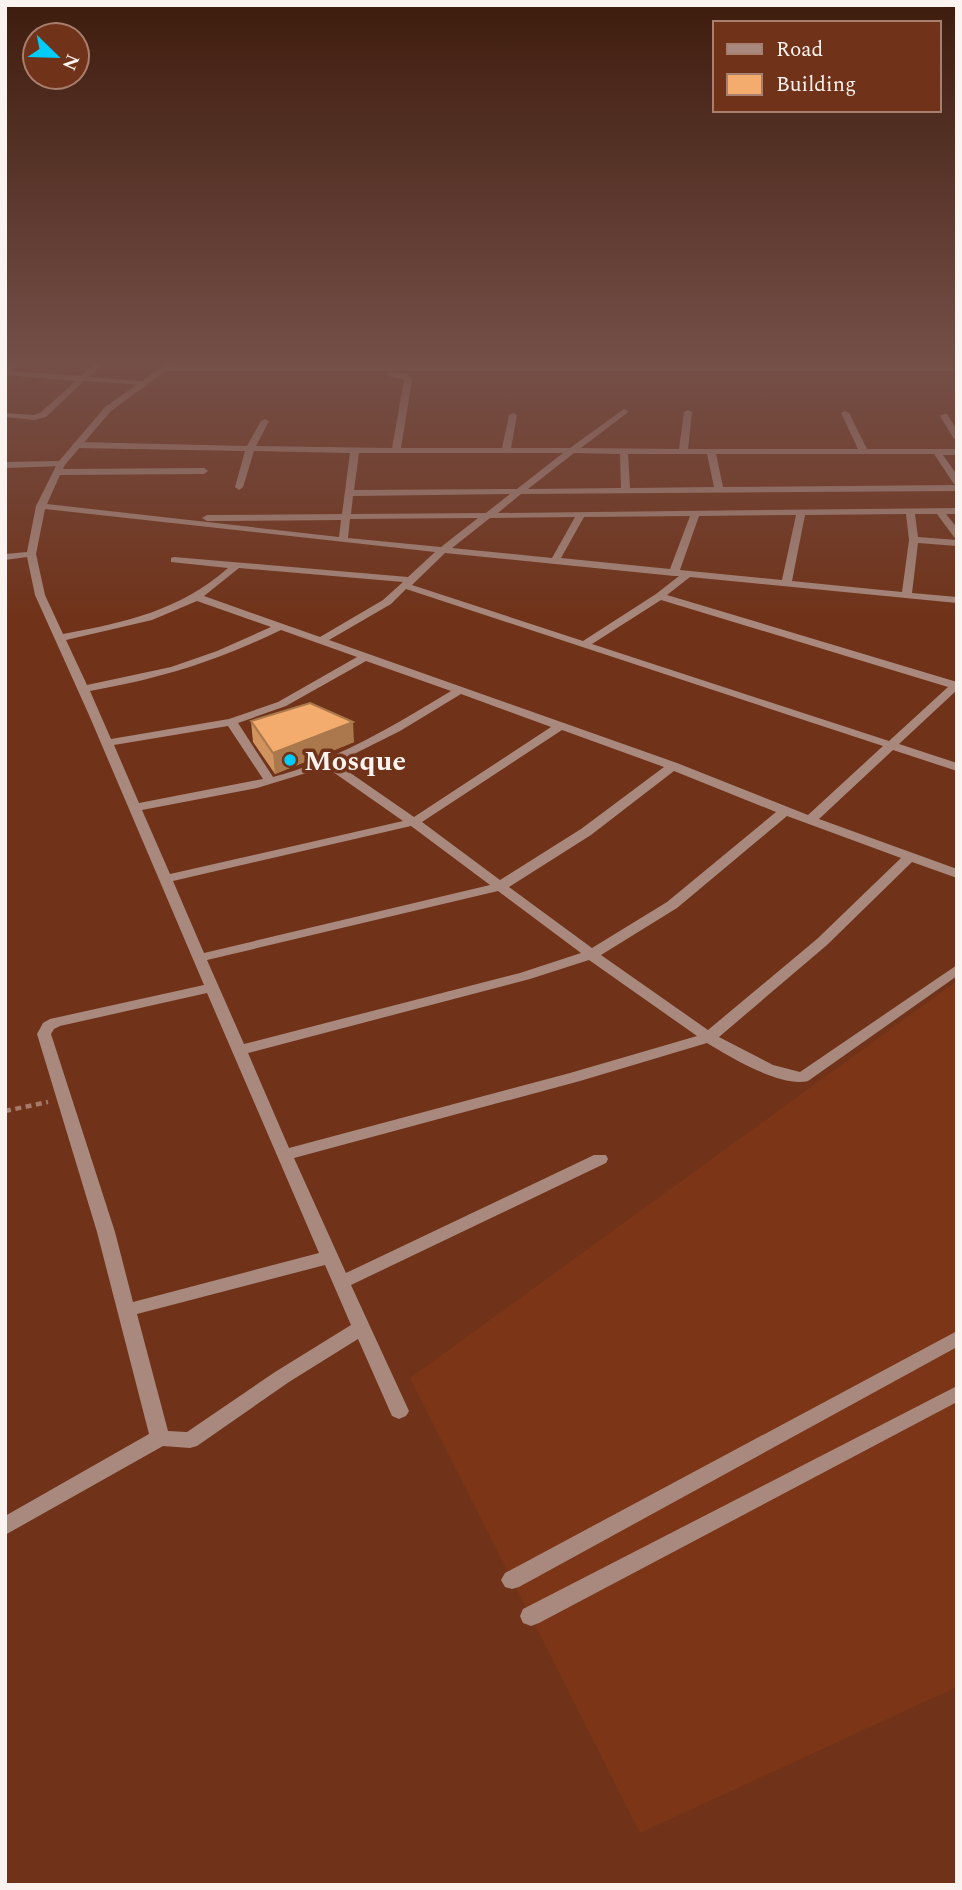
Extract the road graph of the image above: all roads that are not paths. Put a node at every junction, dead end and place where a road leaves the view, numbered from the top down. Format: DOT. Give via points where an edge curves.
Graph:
graph roads {
  1 [pos="74,447"];
  2 [pos="187,447"];
  3 [pos="577,447"];
  4 [pos="683,447"];
  5 [pos="862,447"];
  6 [pos="250,449"];
  7 [pos="355,450"];
  8 [pos="396,450"];
  9 [pos="506,450"];
  10 [pos="572,451"];
  11 [pos="624,451"];
  12 [pos="683,451"];
  13 [pos="711,451"];
  14 [pos="864,452"];
  15 [pos="937,452"];
  16 [pos="957,452"];
  17 [pos="5,465"];
  18 [pos="59,468"];
  19 [pos="204,471"];
  20 [pos="957,482"];
  21 [pos="239,487"];
  22 [pos="957,488"];
  23 [pos="626,491"];
  24 [pos="719,491"];
  25 [pos="516,492"];
  26 [pos="350,493"];
  27 [pos="874,495"];
  28 [pos="41,506"];
  29 [pos="957,511"];
  30 [pos="910,512"];
  31 [pos="940,512"];
  32 [pos="801,513"];
  33 [pos="884,513"];
  34 [pos="695,514"];
  35 [pos="485,516"];
  36 [pos="580,516"];
  37 [pos="345,517"];
  38 [pos="174,520"];
  39 [pos="957,534"];
  40 [pos="343,540"];
  41 [pos="914,540"];
  42 [pos="957,543"];
  43 [pos="443,550"];
  44 [pos="32,554"];
  45 [pos="5,557"];
  46 [pos="174,560"];
  47 [pos="555,561"];
  48 [pos="237,565"];
  49 [pos="674,573"];
  50 [pos="687,575"];
  51 [pos="409,583"];
  52 [pos="786,584"];
  53 [pos="907,595"];
  54 [pos="660,596"];
  55 [pos="197,597"];
  56 [pos="957,600"];
  57 [pos="281,626"];
  58 [pos="61,638"];
  59 [pos="321,641"];
  60 [pos="586,643"];
  61 [pos="365,657"];
  62 [pos="956,686"];
  63 [pos="83,689"];
  64 [pos="460,690"];
  65 [pos="282,704"];
  66 [pos="295,709"];
  67 [pos="231,722"];
  68 [pos="559,727"];
  69 [pos="358,735"];
  70 [pos="371,740"];
  71 [pos="106,743"];
  72 [pos="892,745"];
  73 [pos="327,762"];
  74 [pos="673,766"];
  75 [pos="957,767"];
  76 [pos="269,780"];
  77 [pos="135,807"];
  78 [pos="785,811"];
  79 [pos="809,821"];
  80 [pos="414,822"];
  81 [pos="910,856"];
  82 [pos="957,874"];
  83 [pos="165,878"];
  84 [pos="499,887"];
  85 [pos="593,954"];
  86 [pos="199,958"];
  87 [pos="957,969"];
  88 [pos="212,988"];
  89 [pos="709,1037"];
  90 [pos="239,1050"];
  91 [pos="284,1155"];
  92 [pos="600,1159"];
  93 [pos="330,1257"];
  94 [pos="342,1282"];
  95 [pos="127,1310"];
  96 [pos="361,1328"];
  97 [pos="957,1338"];
  98 [pos="957,1393"];
  99 [pos="399,1411"];
  100 [pos="160,1438"];
  101 [pos="5,1526"];
  102 [pos="512,1580"];
  103 [pos="531,1616"];
  1 -- 18 [label="street"];
  2 -- 6 [label="street"];
  3 -- 10 [label="street"];
  4 -- 12 [label="street"];
  5 -- 14 [label="street"];
  6 -- 7 [label="street"];
  6 -- 21 [label="street"];
  7 -- 8 [label="street"];
  7 -- 26 [label="street"];
  8 -- 9 [label="street"];
  9 -- 10 [label="street"];
  10 -- 11 [label="street"];
  10 -- 25 [label="street"];
  11 -- 12 [label="street"];
  11 -- 23 [label="street"];
  12 -- 13 [label="street"];
  13 -- 14 [label="street"];
  13 -- 24 [label="street"];
  14 -- 15 [label="street"];
  15 -- 16 [label="street"];
  15 -- 20 [label="street"];
  17 -- 18 [label="street"];
  18 -- 19 [label="street"];
  18 -- 28 [label="street"];
  22 -- 24 [label="street"];
  23 -- 24 [label="street"];
  23 -- 25 [label="street"];
  25 -- 26 [label="street"];
  25 -- 35 [label="street"];
  26 -- 37 [label="street"];
  27 -- 33 [label="street"];
  28 -- 38 [label="street"];
  28 -- 44 [label="street"];
  29 -- 31 [label="street"];
  30 -- 31 [label="street"];
  30 -- 33 [label="street"];
  30 -- 41 [label="street"];
  31 -- 39 [label="street"];
  32 -- 33 [label="street"];
  32 -- 34 [label="street"];
  32 -- 52 [label="street"];
  34 -- 36 [label="street"];
  34 -- 49 [label="street"];
  35 -- 36 [label="street"];
  35 -- 37 [label="street"];
  35 -- 43 [label="street"];
  36 -- 47 [label="street"];
  37 -- 38 [label="street"];
  37 -- 40 [label="street"];
  38 -- 40 [label="street"];
  40 -- 43 [label="street"];
  41 -- 42 [label="street"];
  41 -- 53 [label="street"];
  43 -- 47 [label="street"];
  43 -- 51 [label="street"];
  44 -- 45 [label="street"];
  44 -- 58 [label="street" via="40,595"];
  46 -- 48 [label="street"];
  47 -- 49 [label="street"];
  48 -- 51 [label="street"];
  48 -- 55 [label="street"];
  49 -- 50 [label="street"];
  50 -- 52 [label="street"];
  50 -- 54 [label="street"];
  51 -- 59 [label="street" via="370,613"];
  51 -- 60 [label="street"];
  52 -- 53 [label="street"];
  53 -- 56 [label="street"];
  54 -- 60 [label="street"];
  54 -- 62 [label="street"];
  55 -- 57 [label="street"];
  55 -- 58 [label="street" via="135,622"];
  57 -- 59 [label="street"];
  57 -- 63 [label="street" via="180,668"];
  58 -- 63 [label="street"];
  59 -- 61 [label="street"];
  60 -- 72 [label="street"];
  61 -- 64 [label="street"];
  61 -- 65 [label="street"];
  62 -- 72 [label="street"];
  63 -- 71 [label="street"];
  64 -- 68 [label="street"];
  64 -- 70 [label="street"];
  65 -- 66 [label="street"];
  65 -- 67 [label="street"];
  67 -- 71 [label="street"];
  67 -- 76 [label="street"];
  68 -- 74 [label="street"];
  68 -- 80 [label="street"];
  69 -- 70 [label="street"];
  70 -- 73 [label="street"];
  71 -- 77 [label="street"];
  72 -- 75 [label="street"];
  72 -- 79 [label="street"];
  73 -- 76 [label="street"];
  73 -- 80 [label="street"];
  74 -- 78 [label="street"];
  74 -- 84 [label="street" via="586,832"];
  76 -- 77 [label="street"];
  77 -- 83 [label="street"];
  78 -- 79 [label="street"];
  78 -- 85 [label="street" via="672,905"];
  79 -- 81 [label="street"];
  80 -- 83 [label="street"];
  80 -- 84 [label="street"];
  81 -- 82 [label="street"];
  81 -- 89 [label="street" via="822,942"];
  83 -- 86 [label="street"];
  84 -- 85 [label="street"];
  84 -- 86 [label="street"];
  85 -- 89 [label="street"];
  85 -- 90 [label="street"];
  86 -- 88 [label="street"];
  87 -- 89 [label="street" via="803,1077 787,1076"];
  88 -- 90 [label="street"];
  88 -- 95 [label="street" via="55,1022 44,1036"];
  89 -- 91 [label="street"];
  90 -- 91 [label="street"];
  91 -- 93 [label="street"];
  92 -- 94 [label="street"];
  93 -- 94 [label="street"];
  93 -- 95 [label="street"];
  94 -- 96 [label="street"];
  95 -- 100 [label="street"];
  96 -- 99 [label="street"];
  96 -- 100 [label="street" via="190,1440"];
  97 -- 102 [label="street"];
  98 -- 103 [label="street"];
  100 -- 101 [label="street"];
}
